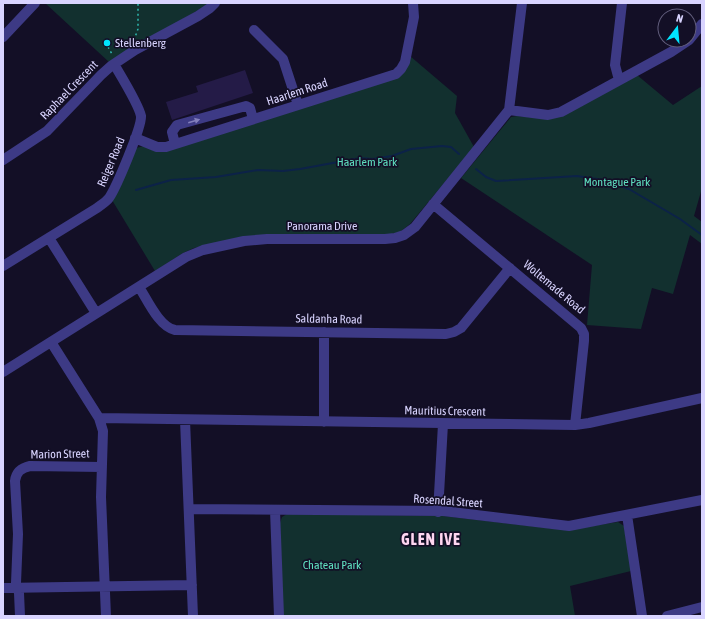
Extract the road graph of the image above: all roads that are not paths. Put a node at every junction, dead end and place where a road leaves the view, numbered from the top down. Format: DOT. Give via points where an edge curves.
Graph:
graph roads {
  1 [pos="35,3"];
  2 [pos="215,3"];
  3 [pos="413,3"];
  4 [pos="522,3"];
  5 [pos="622,3"];
  6 [pos="254,30"];
  7 [pos="3,37"];
  8 [pos="677,48"];
  9 [pos="114,64"];
  10 [pos="619,80"];
  11 [pos="298,105"];
  12 [pos="509,110"];
  13 [pos="253,119"];
  14 [pos="135,138"];
  15 [pos="175,144"];
  16 [pos="3,160"];
  17 [pos="433,204"];
  18 [pos="48,238"];
  19 [pos="3,266"];
  20 [pos="510,268"];
  21 [pos="139,286"];
  22 [pos="96,313"];
  23 [pos="324,332"];
  24 [pos="51,342"];
  25 [pos="3,372"];
  26 [pos="702,398"];
  27 [pos="99,418"];
  28 [pos="185,420"];
  29 [pos="324,422"];
  30 [pos="443,424"];
  31 [pos="575,425"];
  32 [pos="102,466"];
  33 [pos="702,500"];
  34 [pos="189,509"];
  35 [pos="275,510"];
  36 [pos="438,512"];
  37 [pos="627,515"];
  38 [pos="192,585"];
  39 [pos="105,587"];
  40 [pos="3,588"];
  41 [pos="18,588"];
  42 [pos="702,607"];
  43 [pos="20,616"];
  44 [pos="106,616"];
  45 [pos="193,616"];
  46 [pos="280,616"];
  47 [pos="642,616"];
  48 [pos="667,616"];
  1 -- 7 [label="street"];
  2 -- 9 [label="street, Raphael Crescent" via="198,16"];
  3 -- 11 [label="street, Haarlem Road" via="414,17 405,62 399,71"];
  4 -- 12 [label="street"];
  5 -- 10 [label="street" via="615,65"];
  6 -- 11 [label="street" via="283,59"];
  8 -- 10 [label="street"];
  9 -- 14 [label="street, Reiger Road" via="140,111 140,123"];
  9 -- 16 [label="street, Raphael Crescent" via="100,75 47,131"];
  10 -- 12 [label="street" via="558,114"];
  11 -- 13 [label="street, Haarlem Road"];
  12 -- 17 [label="street, Panorama Drive"];
  13 -- 15 [label="street, Haarlem Road"];
  15 -- 13 [label="street, one-way" via="172,132 177,125 246,106 250,108"];
  14 -- 15 [label="street, Haarlem Road" via="157,147"];
  14 -- 18 [label="street, Reiger Road" via="115,187 106,202"];
  17 -- 20 [label="street, Woltemade Road"];
  17 -- 21 [label="street, Panorama Drive" via="411,230 395,238 274,238 244,241 194,253"];
  18 -- 19 [label="street, Reiger Road"];
  18 -- 22 [label="street"];
  20 -- 23 [label="street, Saldanha Road" via="461,328 454,332"];
  20 -- 31 [label="street, Woltemade Road" via="577,323 583,331"];
  21 -- 22 [label="street, Panorama Drive"];
  21 -- 23 [label="street, Saldanha Road" via="162,323 172,329"];
  22 -- 24 [label="street, Panorama Drive"];
  23 -- 29 [label="street"];
  24 -- 25 [label="street, Panorama Drive"];
  24 -- 27 [label="street"];
  26 -- 31 [label="street, Mauritius Crescent"];
  27 -- 28 [label="street, Mauritius Crescent"];
  27 -- 32 [label="street" via="103,431"];
  28 -- 29 [label="street, Mauritius Crescent"];
  28 -- 34 [label="street"];
  29 -- 30 [label="street, Mauritius Crescent"];
  30 -- 31 [label="street, Mauritius Crescent"];
  30 -- 36 [label="street"];
  32 -- 39 [label="street"];
  32 -- 41 [label="street, Marion Street" via="30,466 22,468 17,474 15,481"];
  33 -- 37 [label="street, Rosendal Street"];
  34 -- 35 [label="street, Rosendal Street"];
  34 -- 38 [label="street"];
  35 -- 36 [label="street, Rosendal Street"];
  35 -- 46 [label="street"];
  36 -- 37 [label="street, Rosendal Street" via="569,526"];
  37 -- 47 [label="street"];
  38 -- 39 [label="street"];
  38 -- 45 [label="street"];
  39 -- 41 [label="street"];
  39 -- 44 [label="street"];
  40 -- 41 [label="street"];
  41 -- 43 [label="street"];
  42 -- 48 [label="street"];
}
